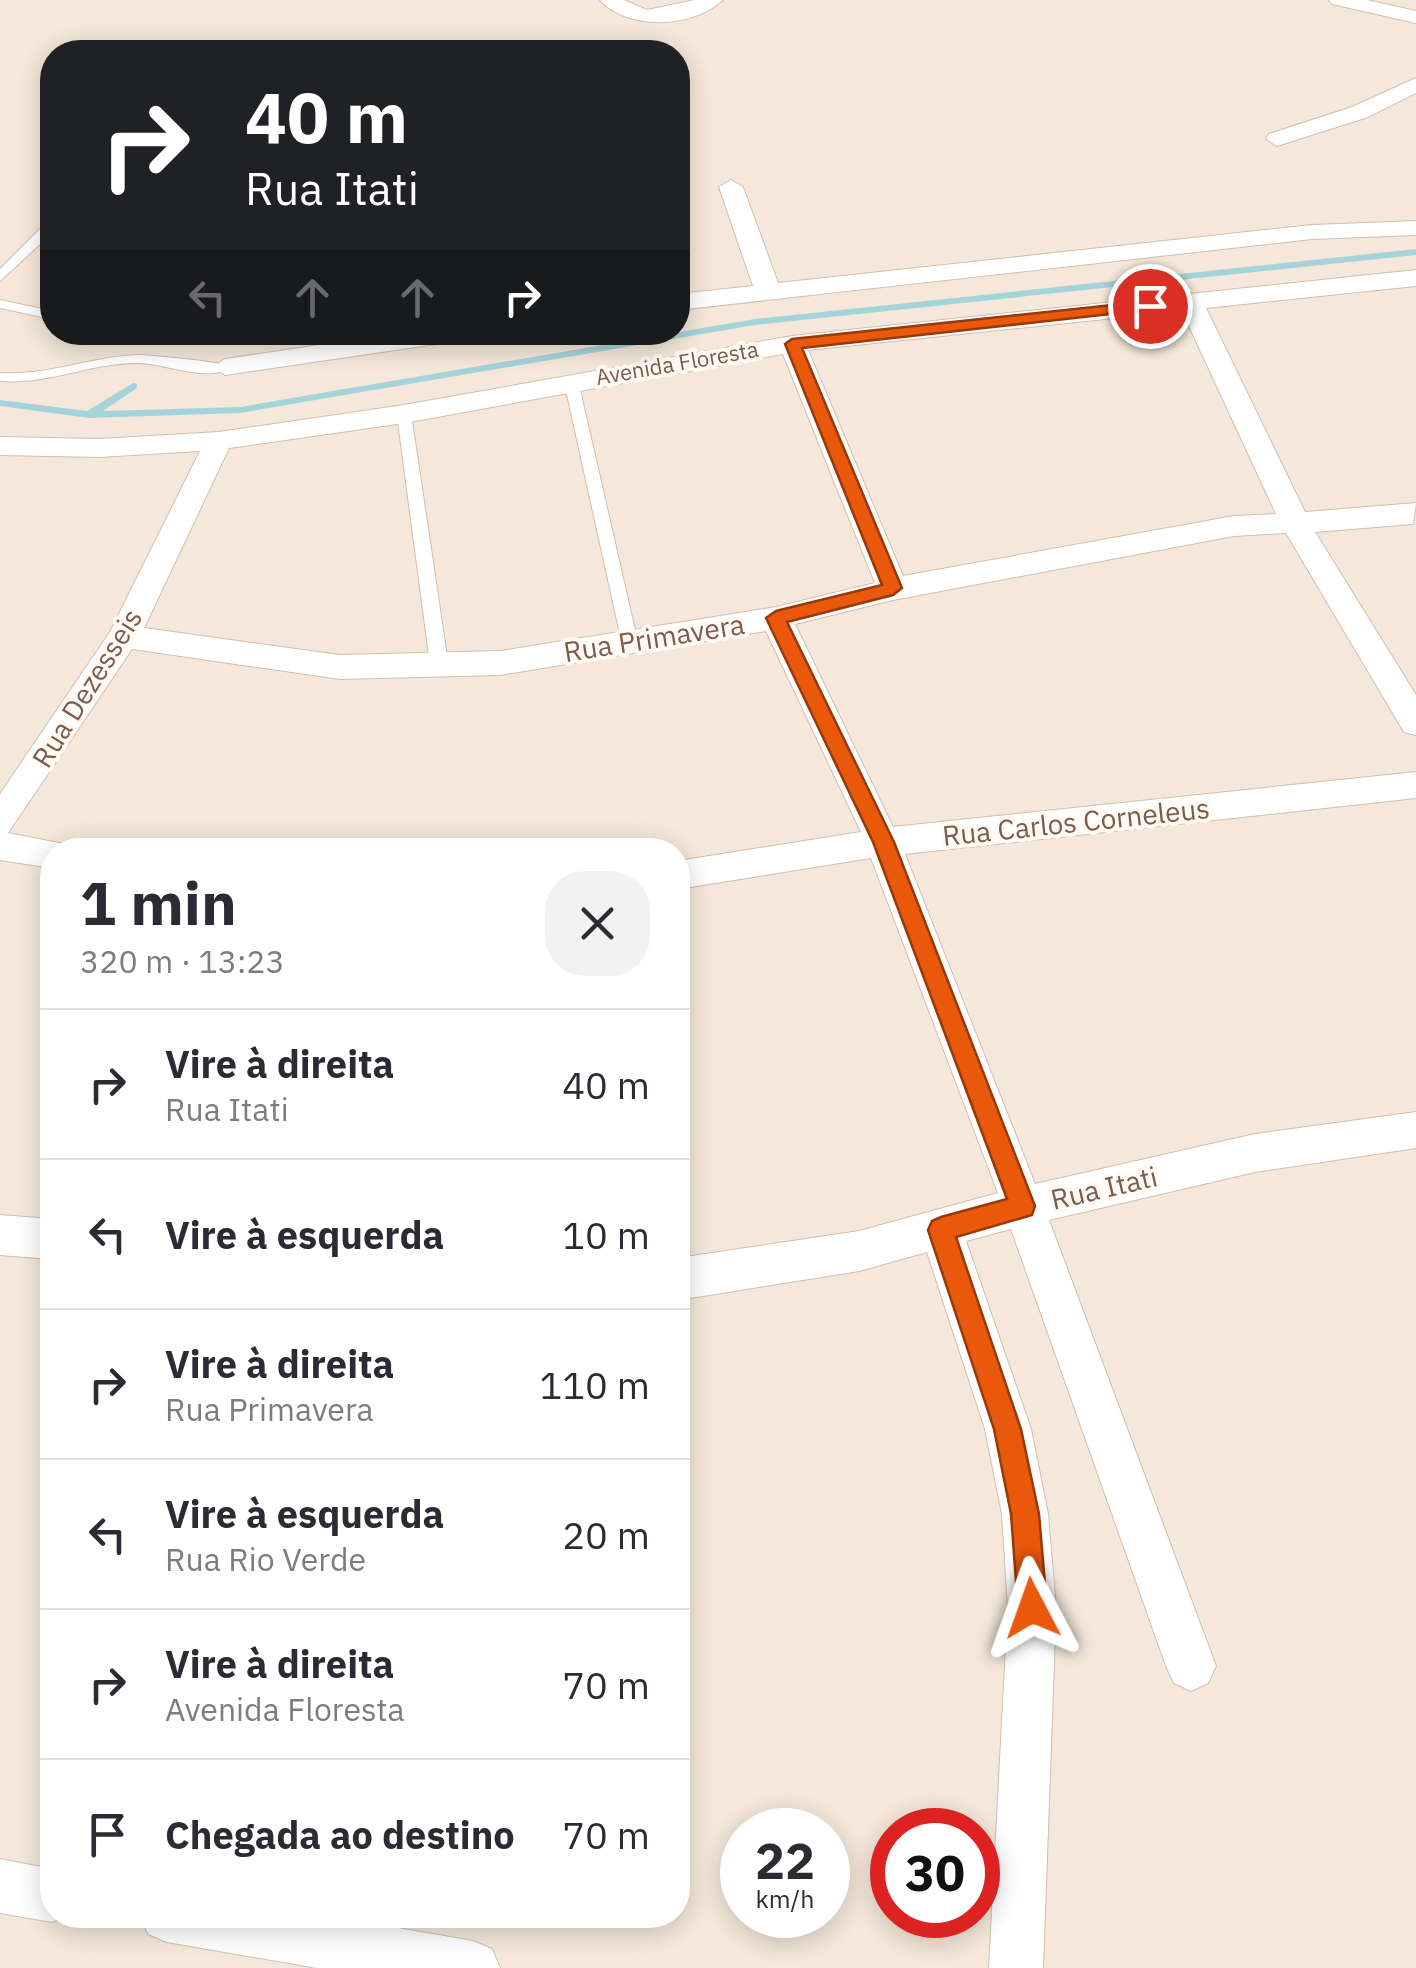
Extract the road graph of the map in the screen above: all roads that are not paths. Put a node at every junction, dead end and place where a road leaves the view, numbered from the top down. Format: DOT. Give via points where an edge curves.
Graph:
graph roads {
  1 [pos="610,0"];
  2 [pos="713,0"];
  3 [pos="1339,0"];
  4 [pos="1416,17"];
  5 [pos="1416,85"];
  6 [pos="1277,138"];
  7 [pos="731,187"];
  8 [pos="1416,228"];
  9 [pos="40,237"];
  10 [pos="0,277"];
  11 [pos="1416,278"];
  12 [pos="767,289"];
  13 [pos="690,300"];
  14 [pos="1190,301"];
  15 [pos="3,309"];
  16 [pos="40,314"];
  17 [pos="792,344"];
  18 [pos="375,345"];
  19 [pos="225,367"];
  20 [pos="0,377"];
  21 [pos="571,382"];
  22 [pos="404,414"];
  23 [pos="219,442"];
  24 [pos="0,446"];
  25 [pos="1416,513"];
  26 [pos="1294,523"];
  27 [pos="893,588"];
  28 [pos="776,618"];
  29 [pos="124,637"];
  30 [pos="630,642"];
  31 [pos="439,663"];
  32 [pos="1416,723"];
  33 [pos="1416,785"];
  34 [pos="0,822"];
  35 [pos="883,842"];
  36 [pos="0,846"];
  37 [pos="40,852"];
  38 [pos="690,874"];
  39 [pos="1413,1136"];
  40 [pos="1023,1206"];
  41 [pos="941,1230"];
  42 [pos="0,1234"];
  43 [pos="40,1238"];
  44 [pos="690,1278"];
  45 [pos="1191,1666"];
  46 [pos="0,1886"];
  47 [pos="40,1893"];
  48 [pos="243,1928"];
  49 [pos="473,1968"];
  50 [pos="1016,1968"];
  1 -- 2 [label="street" via="633,16 663,18"];
  3 -- 4 [label="street"];
  5 -- 6 [label="street" via="1360,112"];
  7 -- 12 [label="street"];
  8 -- 12 [label="street" via="1312,232"];
  9 -- 10 [label="lane"];
  11 -- 14 [label="street, Avenida Floresta"];
  12 -- 13 [label="street"];
  14 -- 17 [label="street, Avenida Floresta"];
  14 -- 26 [label="street"];
  15 -- 16 [label="lane"];
  17 -- 21 [label="street, Avenida Floresta"];
  17 -- 27 [label="street"];
  18 -- 19 [label="street"];
  19 -- 20 [label="lane" via="188,369 141,359 70,374"];
  21 -- 22 [label="street, Avenida Floresta"];
  21 -- 30 [label="lane"];
  22 -- 23 [label="street, Avenida Floresta"];
  22 -- 31 [label="lane"];
  23 -- 24 [label="street, Avenida Floresta"];
  23 -- 29 [label="street, Rua Dezesseis"];
  25 -- 26 [label="street, Rua Primavera"];
  26 -- 27 [label="street, Rua Primavera" via="1234,526"];
  26 -- 32 [label="street"];
  27 -- 28 [label="street, Rua Primavera"];
  28 -- 30 [label="street, Rua Primavera"];
  28 -- 35 [label="street"];
  29 -- 31 [label="street, Rua Primavera" via="340,667"];
  29 -- 34 [label="street, Rua Dezesseis"];
  30 -- 31 [label="street, Rua Primavera" via="500,663"];
  33 -- 35 [label="street, Rua Carlos Corneleus"];
  35 -- 38 [label="street, Rua Carlos Corneleus"];
  35 -- 40 [label="street"];
  36 -- 37 [label="street"];
  39 -- 40 [label="street, Rua Itati" via="1255,1153"];
  40 -- 41 [label="street, Rua Itati"];
  40 -- 45 [label="street"];
  41 -- 44 [label="street, Rua Itati" via="773,1268"];
  41 -- 50 [label="street" via="1008,1429 1025,1514 1032,1608"];
  42 -- 43 [label="street"];
  46 -- 47 [label="street"];
  48 -- 49 [label="street"];
}
